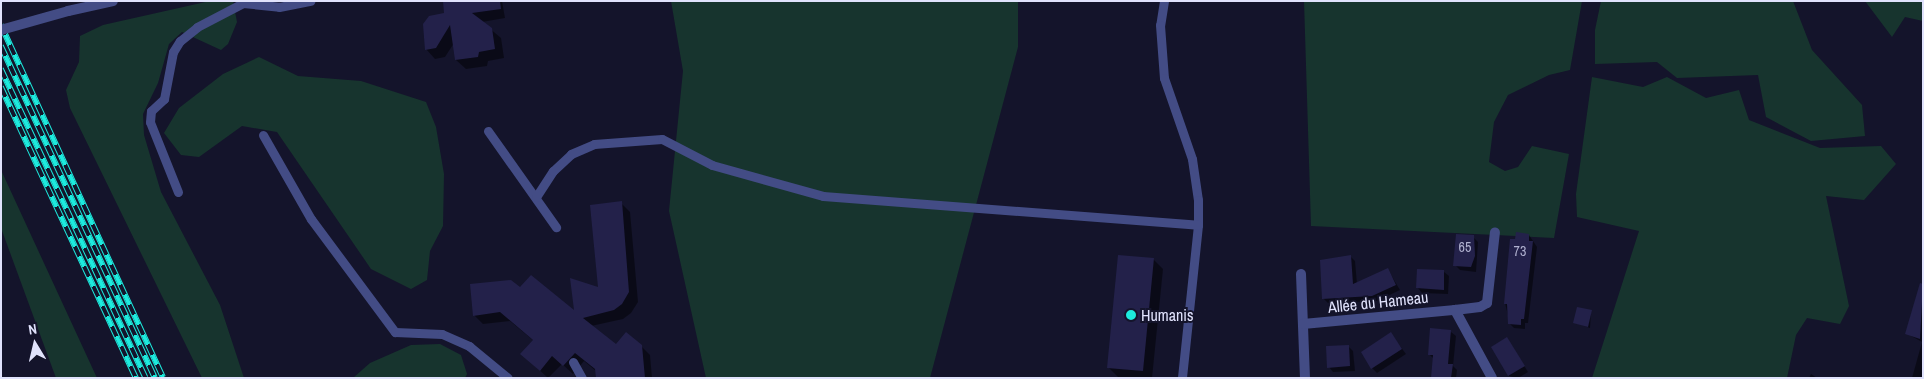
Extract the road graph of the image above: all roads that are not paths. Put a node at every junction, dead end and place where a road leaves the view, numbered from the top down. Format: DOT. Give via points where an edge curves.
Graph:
graph roads {
  1 [pos="113,1"];
  2 [pos="310,1"];
  3 [pos="1164,1"];
  4 [pos="296,3"];
  5 [pos="78,5"];
  6 [pos="1,30"];
  7 [pos="488,131"];
  8 [pos="263,135"];
  9 [pos="178,192"];
  10 [pos="536,196"];
  11 [pos="1198,225"];
  12 [pos="556,227"];
  13 [pos="1495,232"];
  14 [pos="1301,274"];
  15 [pos="1455,310"];
  16 [pos="1303,324"];
  17 [pos="573,362"];
  18 [pos="508,378"];
  19 [pos="582,378"];
  20 [pos="1182,378"];
  21 [pos="1305,378"];
  22 [pos="1492,378"];
  1 -- 5 [label="street"];
  2 -- 4 [label="lane"];
  3 -- 11 [label="lane" via="1160,25 1164,78 1192,159"];
  4 -- 9 [label="lane" via="279,7 242,3 196,27 173,52 164,98 151,111 150,122"];
  5 -- 6 [label="street, bridge" via="68,11"];
  7 -- 10 [label="lane"];
  8 -- 18 [label="lane" via="311,219 395,332 442,334 469,346"];
  10 -- 11 [label="lane" via="553,171 571,154 594,144 662,139 712,165 823,196"];
  10 -- 12 [label="lane"];
  11 -- 20 [label="lane"];
  13 -- 15 [label="street, Allée du Hameau" via="1487,303"];
  14 -- 16 [label="street"];
  15 -- 16 [label="street, Allée du Hameau"];
  15 -- 22 [label="street"];
  16 -- 21 [label="street"];
  17 -- 19 [label="lane"];
}
